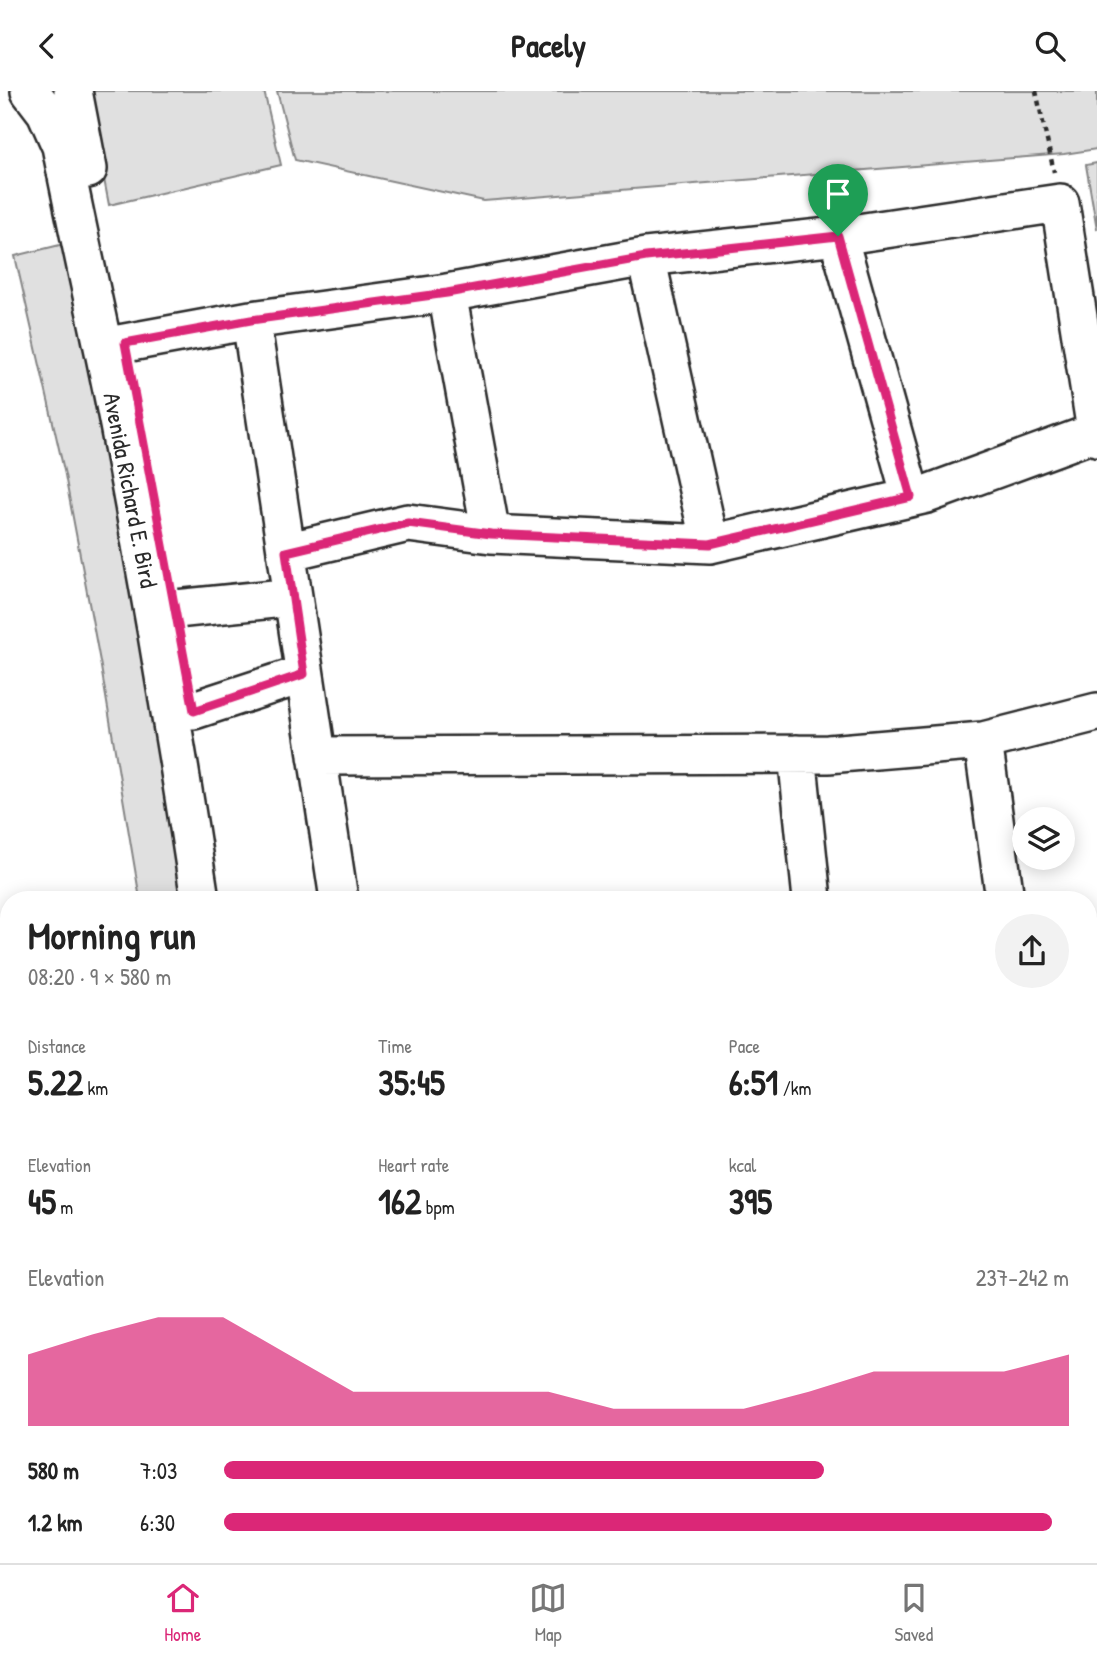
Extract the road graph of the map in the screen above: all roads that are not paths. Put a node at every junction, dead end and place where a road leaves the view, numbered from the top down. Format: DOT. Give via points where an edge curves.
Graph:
graph roads {
  1 [pos="30,91"];
  2 [pos="73,91"];
  3 [pos="838,236"];
  4 [pos="646,257"];
  5 [pos="447,293"];
  6 [pos="251,320"];
  7 [pos="114,345"];
  8 [pos="1096,432"];
  9 [pos="1097,437"];
  10 [pos="911,497"];
  11 [pos="491,534"];
  12 [pos="710,544"];
  13 [pos="286,552"];
  14 [pos="293,597"];
  15 [pos="176,609"];
  16 [pos="304,674"];
  17 [pos="194,711"];
  18 [pos="1097,712"];
  19 [pos="983,741"];
  20 [pos="797,754"];
  21 [pos="317,756"];
  22 [pos="199,891"];
  23 [pos="223,891"];
  24 [pos="337,891"];
  25 [pos="811,891"];
  26 [pos="1004,891"];
  1 -- 7 [label="street, Avenida Richard E. Bird" via="46,112 61,146"];
  2 -- 7 [label="street, Avenida Richard E. Bird"];
  3 -- 4 [label="street"];
  3 -- 8 [label="street" via="1060,202"];
  3 -- 10 [label="street"];
  4 -- 5 [label="street"];
  4 -- 12 [label="street"];
  5 -- 6 [label="street"];
  5 -- 11 [label="street"];
  6 -- 7 [label="street"];
  6 -- 13 [label="street"];
  7 -- 15 [label="street, Avenida Richard E. Bird"];
  7 -- 22 [label="street, Avenida Richard E. Bird"];
  8 -- 9 [label="street"];
  8 -- 10 [label="street"];
  10 -- 12 [label="street"];
  11 -- 12 [label="street"];
  11 -- 13 [label="street" via="408,523"];
  13 -- 14 [label="street"];
  14 -- 15 [label="street"];
  14 -- 16 [label="street"];
  15 -- 17 [label="street, Avenida Richard E. Bird"];
  16 -- 17 [label="street"];
  16 -- 21 [label="street"];
  17 -- 23 [label="street, Avenida Richard E. Bird"];
  18 -- 19 [label="street"];
  19 -- 20 [label="street"];
  19 -- 26 [label="street"];
  20 -- 21 [label="street"];
  20 -- 25 [label="street"];
  21 -- 24 [label="street"];
}
